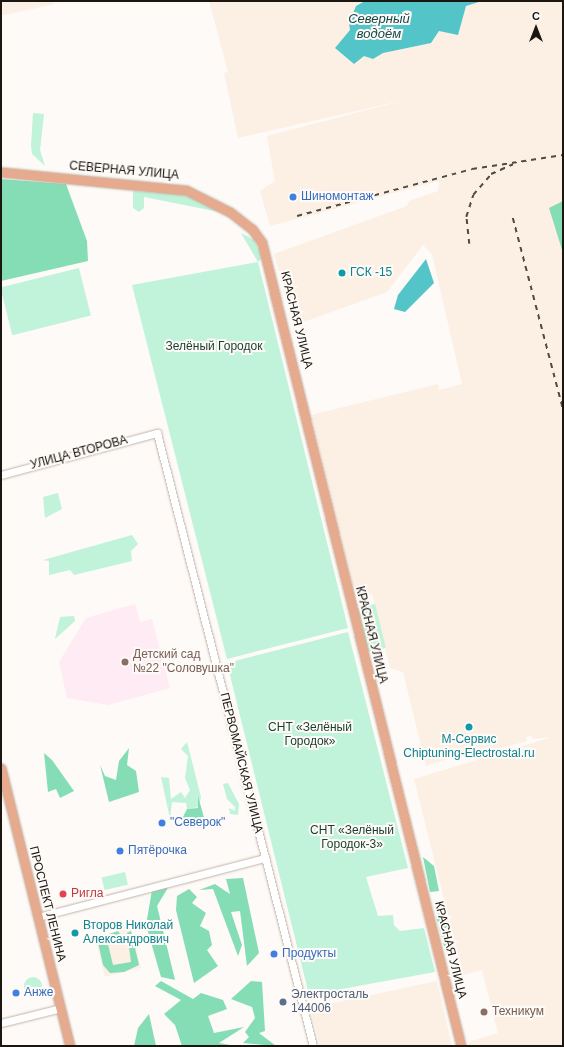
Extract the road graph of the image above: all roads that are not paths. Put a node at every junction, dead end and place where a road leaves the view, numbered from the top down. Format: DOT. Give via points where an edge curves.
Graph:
graph roads {
  1 [pos="1,172"];
  2 [pos="255,232"];
  3 [pos="157,433"];
  4 [pos="1,475"];
  5 [pos="1,768"];
  6 [pos="265,858"];
  7 [pos="38,917"];
  8 [pos="61,1008"];
  9 [pos="1,1024"];
  10 [pos="70,1046"];
  11 [pos="313,1046"];
  12 [pos="461,1046"];
  1 -- 2 [label="main road, СЕВЕРНАЯ УЛИЦА" via="178,187 220,205"];
  2 -- 12 [label="main road, КРАСНАЯ УЛИЦА" via="266,251 280,304"];
  3 -- 4 [label="street, УЛИЦА ВТОРОВА"];
  3 -- 6 [label="street, ПЕРВОМАЙСКАЯ УЛИЦА"];
  5 -- 7 [label="main road, ПРОСПЕКТ ЛЕНИНА"];
  6 -- 7 [label="street"];
  6 -- 11 [label="street, ПЕРВОМАЙСКАЯ УЛИЦА"];
  7 -- 8 [label="main road, ПРОСПЕКТ ЛЕНИНА"];
  8 -- 9 [label="street"];
  8 -- 10 [label="main road, ПРОСПЕКТ ЛЕНИНА"];
}
